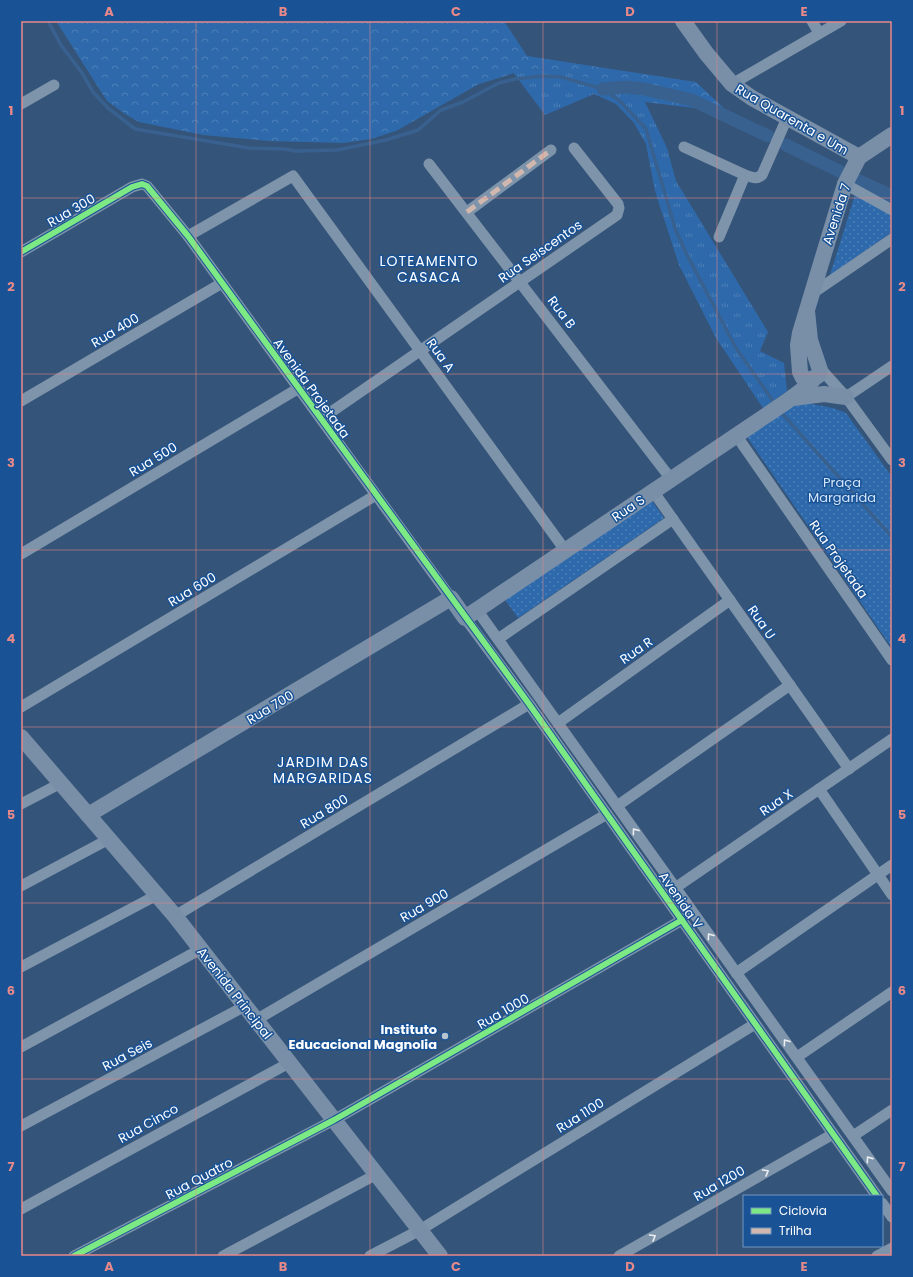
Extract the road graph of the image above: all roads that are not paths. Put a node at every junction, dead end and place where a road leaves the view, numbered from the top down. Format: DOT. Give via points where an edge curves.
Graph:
graph roads {
  1 [pos="683,21"];
  2 [pos="812,21"];
  3 [pos="841,21"];
  4 [pos="819,34"];
  5 [pos="732,84"];
  6 [pos="54,85"];
  7 [pos="21,104"];
  8 [pos="787,118"];
  9 [pos="892,135"];
  10 [pos="684,147"];
  11 [pos="574,148"];
  12 [pos="551,150"];
  13 [pos="859,157"];
  14 [pos="429,164"];
  15 [pos="745,175"];
  16 [pos="845,184"];
  17 [pos="132,187"];
  18 [pos="892,210"];
  19 [pos="467,212"];
  20 [pos="188,236"];
  21 [pos="719,238"];
  22 [pos="892,239"];
  23 [pos="21,252"];
  24 [pos="521,281"];
  25 [pos="222,283"];
  26 [pos="813,293"];
  27 [pos="420,350"];
  28 [pos="892,366"];
  29 [pos="811,372"];
  30 [pos="299,388"];
  31 [pos="846,397"];
  32 [pos="789,400"];
  33 [pos="21,402"];
  34 [pos="321,419"];
  35 [pos="736,435"];
  36 [pos="892,460"];
  37 [pos="671,479"];
  38 [pos="653,491"];
  39 [pos="376,495"];
  40 [pos="673,519"];
  41 [pos="565,550"];
  42 [pos="21,554"];
  43 [pos="451,598"];
  44 [pos="730,600"];
  45 [pos="471,614"];
  46 [pos="498,639"];
  47 [pos="892,660"];
  48 [pos="790,686"];
  49 [pos="529,704"];
  50 [pos="21,707"];
  51 [pos="558,723"];
  52 [pos="21,737"];
  53 [pos="892,739"];
  54 [pos="848,769"];
  55 [pos="61,783"];
  56 [pos="819,789"];
  57 [pos="21,804"];
  58 [pos="617,806"];
  59 [pos="607,814"];
  60 [pos="88,815"];
  61 [pos="109,839"];
  62 [pos="892,865"];
  63 [pos="878,875"];
  64 [pos="21,886"];
  65 [pos="675,888"];
  66 [pos="157,895"];
  67 [pos="892,895"];
  68 [pos="175,916"];
  69 [pos="682,920"];
  70 [pos="201,949"];
  71 [pos="21,967"];
  72 [pos="736,973"];
  73 [pos="892,992"];
  74 [pos="245,1006"];
  75 [pos="256,1020"];
  76 [pos="755,1024"];
  77 [pos="21,1047"];
  78 [pos="797,1057"];
  79 [pos="289,1063"];
  80 [pos="892,1110"];
  81 [pos="334,1120"];
  82 [pos="21,1126"];
  83 [pos="833,1134"];
  84 [pos="853,1136"];
  85 [pos="377,1174"];
  86 [pos="892,1191"];
  87 [pos="876,1195"];
  88 [pos="883,1204"];
  89 [pos="21,1209"];
  90 [pos="892,1218"];
  91 [pos="420,1230"];
  92 [pos="892,1248"];
  93 [pos="74,1256"];
  94 [pos="223,1256"];
  95 [pos="370,1256"];
  96 [pos="440,1256"];
  97 [pos="619,1256"];
  98 [pos="877,1256"];
  1 -- 5 [label="street, Rua Quarenta e Um"];
  2 -- 4 [label="street"];
  3 -- 4 [label="street"];
  4 -- 5 [label="street"];
  5 -- 8 [label="street, Rua Quarenta e Um"];
  6 -- 7 [label="street"];
  8 -- 13 [label="street, Rua Quarenta e Um"];
  8 -- 15 [label="street" via="762,175 754,178"];
  9 -- 13 [label="street, Avenida 7"];
  10 -- 15 [label="street"];
  11 -- 24 [label="street, Rua Seiscentos" via="618,204 617,215"];
  12 -- 19 [label="street"];
  13 -- 16 [label="street, Avenida 7"];
  14 -- 19 [label="street, Rua B"];
  15 -- 21 [label="street"];
  16 -- 18 [label="street"];
  16 -- 26 [label="street, Avenida 7"];
  17 -- 20 [label="street, Avenida Projetada" via="142,184 146,186"];
  17 -- 23 [label="street, Rua 300"];
  19 -- 24 [label="street, Rua B"];
  20 -- 25 [label="street, Avenida Projetada"];
  20 -- 27 [label="street, Rua A" via="293,176"];
  22 -- 26 [label="street"];
  24 -- 27 [label="street, Rua Seiscentos"];
  24 -- 37 [label="street, Rua B"];
  25 -- 30 [label="street, Avenida Projetada"];
  25 -- 33 [label="street, Rua 400"];
  26 -- 29 [label="street, Avenida 7" via="799,338"];
  27 -- 34 [label="street, Rua Seiscentos"];
  27 -- 41 [label="street, Rua A"];
  28 -- 31 [label="street"];
  29 -- 31 [label="street"];
  29 -- 32 [label="street"];
  30 -- 34 [label="street, Avenida Projetada"];
  30 -- 42 [label="street, Rua 500"];
  31 -- 32 [label="street" via="813,394"];
  31 -- 36 [label="street"];
  32 -- 35 [label="street, Rua S"];
  34 -- 39 [label="street, Avenida Projetada"];
  35 -- 37 [label="street, Rua S"];
  35 -- 47 [label="street, Rua Projetada"];
  37 -- 38 [label="street, Rua S"];
  38 -- 40 [label="street, Rua U"];
  38 -- 41 [label="street, Rua S"];
  39 -- 43 [label="street, Avenida Projetada"];
  39 -- 50 [label="street, Rua 600"];
  40 -- 44 [label="street, Rua U"];
  40 -- 46 [label="street"];
  41 -- 45 [label="street, Rua S"];
  43 -- 45 [label="street, Avenida Projetada"];
  43 -- 60 [label="street, Rua 700"];
  44 -- 48 [label="street, Rua U"];
  44 -- 51 [label="street, Rua R"];
  45 -- 46 [label="street, Avenida V"];
  45 -- 49 [label="street, Avenida V"];
  46 -- 51 [label="street, Avenida V"];
  48 -- 54 [label="street, Rua U"];
  48 -- 58 [label="street"];
  49 -- 59 [label="street, Avenida V"];
  49 -- 68 [label="street, Rua 800"];
  51 -- 58 [label="street, Avenida V"];
  52 -- 55 [label="street, Avenida Principal"];
  53 -- 54 [label="street, Rua X"];
  54 -- 56 [label="street, Rua X"];
  55 -- 57 [label="street"];
  55 -- 60 [label="street, Avenida Principal"];
  56 -- 63 [label="street"];
  56 -- 65 [label="street, Rua X"];
  65 -- 58 [label="street, Avenida V, one-way"];
  59 -- 69 [label="street, Avenida V"];
  59 -- 75 [label="street, Rua 900"];
  60 -- 61 [label="street, Avenida Principal"];
  61 -- 64 [label="street"];
  61 -- 66 [label="street, Avenida Principal"];
  62 -- 63 [label="street"];
  63 -- 67 [label="street"];
  63 -- 72 [label="street"];
  72 -- 65 [label="street, Avenida V, one-way"];
  66 -- 68 [label="street, Avenida Principal"];
  66 -- 71 [label="street"];
  68 -- 70 [label="street, Avenida Principal"];
  69 -- 76 [label="street, Avenida V"];
  69 -- 81 [label="street, Rua 1000"];
  70 -- 74 [label="street, Avenida Principal"];
  70 -- 77 [label="street"];
  78 -- 72 [label="street, Avenida V, one-way"];
  73 -- 78 [label="street"];
  74 -- 75 [label="street, Avenida Principal"];
  74 -- 82 [label="street, Rua Seis"];
  75 -- 79 [label="street, Avenida Principal"];
  76 -- 83 [label="street, Avenida V"];
  76 -- 91 [label="street, Rua 1100"];
  78 -- 84 [label="street, Avenida V"];
  79 -- 81 [label="street, Avenida Principal"];
  79 -- 89 [label="street, Rua Cinco"];
  80 -- 84 [label="street"];
  81 -- 85 [label="street, Avenida Principal"];
  81 -- 93 [label="street, Rua Quatro"];
  83 -- 87 [label="street, Avenida V"];
  97 -- 83 [label="street, Rua 1200, one-way"];
  86 -- 84 [label="street, Avenida V, one-way"];
  85 -- 91 [label="street, Avenida Principal"];
  85 -- 94 [label="street"];
  88 -- 90 [label="street"];
  91 -- 95 [label="street, Rua 1100"];
  91 -- 96 [label="street, Avenida Principal"];
  92 -- 98 [label="street"];
}
